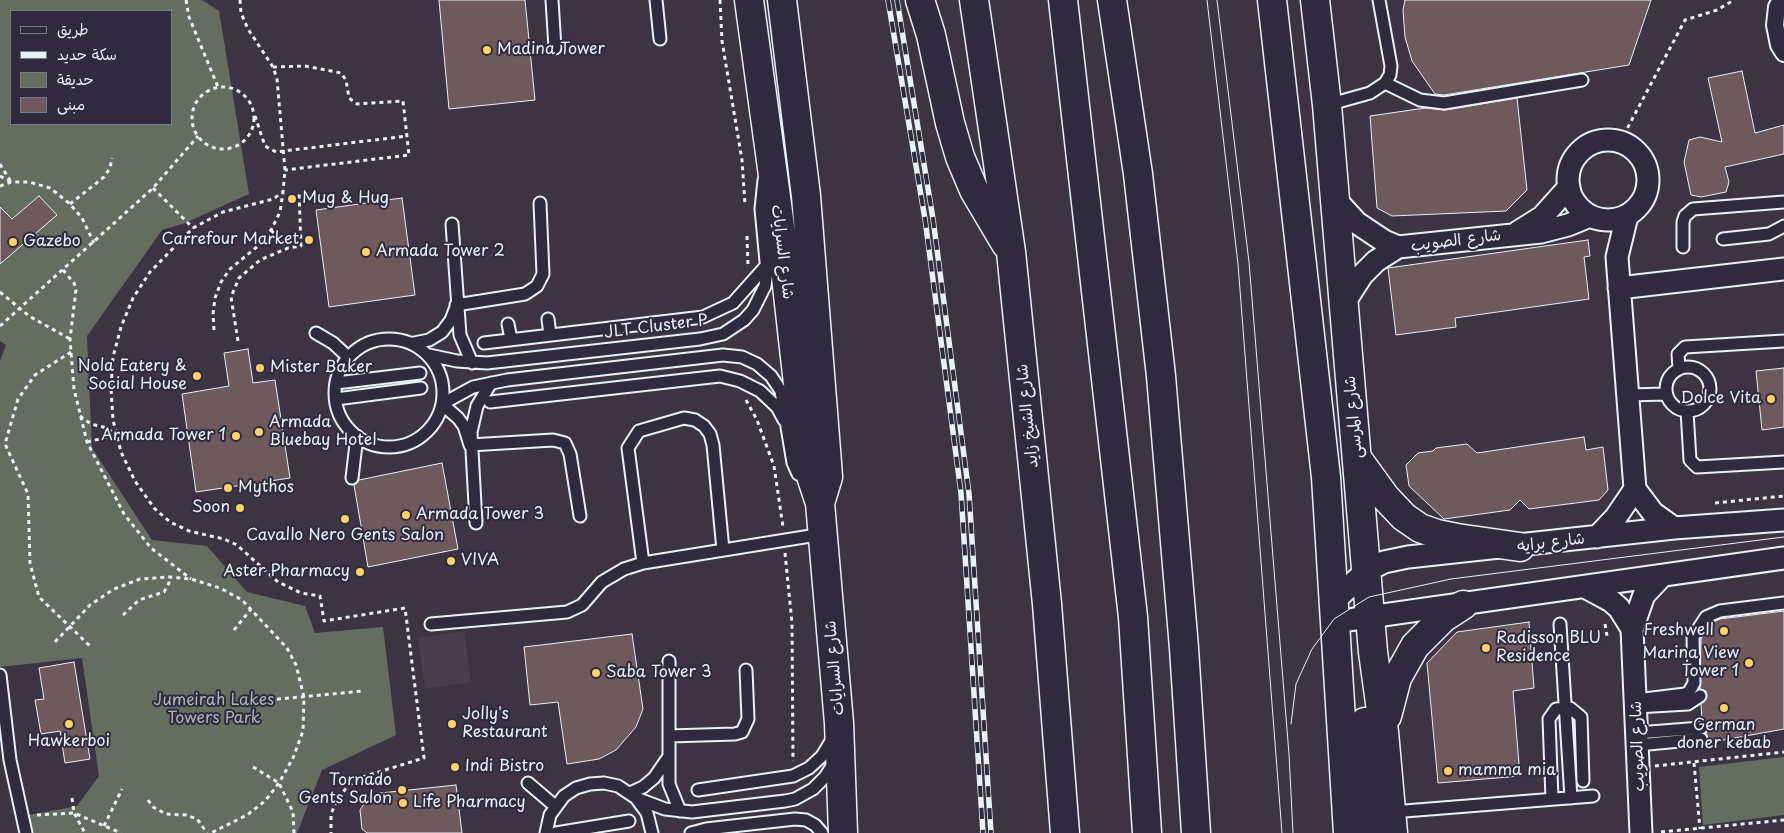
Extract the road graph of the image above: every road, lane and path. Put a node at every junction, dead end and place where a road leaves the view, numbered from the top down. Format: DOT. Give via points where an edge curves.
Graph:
graph roads {
  1 [pos="186,0"];
  2 [pos="240,0"];
  3 [pos="552,0"];
  4 [pos="656,0"];
  5 [pos="782,0"];
  6 [pos="920,0"];
  7 [pos="974,0"];
  8 [pos="1063,0"];
  9 [pos="1112,0"];
  10 [pos="1272,0"];
  11 [pos="1314,0"];
  12 [pos="1379,0"];
  13 [pos="1734,0"];
  14 [pos="1781,0"];
  15 [pos="743,3"];
  16 [pos="660,39"];
  17 [pos="555,48"];
  18 [pos="1784,53"];
  19 [pos="274,66"];
  20 [pos="1582,80"];
  21 [pos="1386,83"];
  22 [pos="218,87"];
  23 [pos="1327,105"];
  24 [pos="254,111"];
  25 [pos="198,136"];
  26 [pos="407,136"];
  27 [pos="1620,142"];
  28 [pos="282,152"];
  29 [pos="770,156"];
  30 [pos="112,158"];
  31 [pos="0,164"];
  32 [pos="285,170"];
  33 [pos="0,176"];
  34 [pos="11,182"];
  35 [pos="0,186"];
  36 [pos="1569,187"];
  37 [pos="153,188"];
  38 [pos="283,192"];
  39 [pos="299,192"];
  40 [pos="1335,199"];
  41 [pos="540,202"];
  42 [pos="1784,202"];
  43 [pos="70,204"];
  44 [pos="1628,216"];
  45 [pos="1595,218"];
  46 [pos="452,224"];
  47 [pos="1784,226"];
  48 [pos="193,228"];
  49 [pos="271,230"];
  50 [pos="1513,234"];
  51 [pos="1723,239"];
  52 [pos="94,243"];
  53 [pos="1683,247"];
  54 [pos="288,248"];
  55 [pos="1398,248"];
  56 [pos="1011,252"];
  57 [pos="1617,257"];
  58 [pos="766,266"];
  59 [pos="1784,269"];
  60 [pos="63,270"];
  61 [pos="1619,288"];
  62 [pos="0,292"];
  63 [pos="1344,303"];
  64 [pos="456,305"];
  65 [pos="19,308"];
  66 [pos="548,320"];
  67 [pos="508,324"];
  68 [pos="0,326"];
  69 [pos="214,330"];
  70 [pos="316,333"];
  71 [pos="550,335"];
  72 [pos="70,339"];
  73 [pos="511,339"];
  74 [pos="238,341"];
  75 [pos="1784,341"];
  76 [pos="414,343"];
  77 [pos="484,343"];
  78 [pos="71,352"];
  79 [pos="429,355"];
  80 [pos="348,357"];
  81 [pos="472,362"];
  82 [pos="1679,368"];
  83 [pos="420,373"];
  84 [pos="336,383"];
  85 [pos="491,383"];
  86 [pos="420,388"];
  87 [pos="1666,394"];
  88 [pos="1628,395"];
  89 [pos="336,400"];
  90 [pos="490,402"];
  91 [pos="442,404"];
  92 [pos="1687,412"];
  93 [pos="80,416"];
  94 [pos="788,426"];
  95 [pos="117,435"];
  96 [pos="356,436"];
  97 [pos="87,442"];
  98 [pos="470,445"];
  99 [pos="1357,458"];
  100 [pos="1784,462"];
  101 [pos="1326,476"];
  102 [pos="352,478"];
  103 [pos="1635,490"];
  104 [pos="1784,496"];
  105 [pos="820,503"];
  106 [pos="1709,504"];
  107 [pos="580,516"];
  108 [pos="1784,520"];
  109 [pos="476,523"];
  110 [pos="1674,528"];
  111 [pos="823,534"];
  112 [pos="1597,537"];
  113 [pos="1520,547"];
  114 [pos="722,550"];
  115 [pos="1784,558"];
  116 [pos="1365,562"];
  117 [pos="643,563"];
  118 [pos="1662,576"];
  119 [pos="169,577"];
  120 [pos="192,579"];
  121 [pos="1585,587"];
  122 [pos="1784,603"];
  123 [pos="1463,605"];
  124 [pos="251,609"];
  125 [pos="1333,614"];
  126 [pos="123,615"];
  127 [pos="1367,619"];
  128 [pos="431,624"];
  129 [pos="1560,624"];
  130 [pos="68,626"];
  131 [pos="1632,629"];
  132 [pos="234,630"];
  133 [pos="55,642"];
  134 [pos="90,646"];
  135 [pos="669,661"];
  136 [pos="746,670"];
  137 [pos="0,675"];
  138 [pos="363,691"];
  139 [pos="1700,696"];
  140 [pos="304,697"];
  141 [pos="269,700"];
  142 [pos="1636,703"];
  143 [pos="1565,709"];
  144 [pos="1384,732"];
  145 [pos="1701,734"];
  146 [pos="840,735"];
  147 [pos="669,736"];
  148 [pos="1638,739"];
  149 [pos="1784,752"];
  150 [pos="669,755"];
  151 [pos="1694,763"];
  152 [pos="253,767"];
  153 [pos="1638,768"];
  154 [pos="763,769"];
  155 [pos="765,781"];
  156 [pos="1583,781"];
  157 [pos="279,783"];
  158 [pos="528,783"];
  159 [pos="122,789"];
  160 [pos="698,790"];
  161 [pos="633,796"];
  162 [pos="1593,796"];
  163 [pos="72,798"];
  164 [pos="1570,798"];
  165 [pos="1552,799"];
  166 [pos="148,800"];
  167 [pos="555,806"];
  168 [pos="680,811"];
  169 [pos="74,813"];
  170 [pos="34,815"];
  171 [pos="1784,820"];
  172 [pos="629,822"];
  173 [pos="1392,823"];
  174 [pos="104,826"];
  175 [pos="1700,829"];
  176 [pos="1656,832"];
  177 [pos="26,833"];
  178 [pos="85,833"];
  179 [pos="121,833"];
  180 [pos="207,833"];
  181 [pos="211,833"];
  182 [pos="294,833"];
  183 [pos="331,833"];
  184 [pos="546,833"];
  185 [pos="556,833"];
  186 [pos="652,833"];
  187 [pos="692,833"];
  188 [pos="822,833"];
  189 [pos="843,833"];
  190 [pos="1065,833"];
  191 [pos="1147,833"];
  192 [pos="1196,833"];
  193 [pos="1348,833"];
  194 [pos="1372,833"];
  195 [pos="1641,833"];
  1 -- 22 [label="path" via="189,17"];
  2 -- 19 [label="path" via="248,29"];
  3 -- 17 [label="lane"];
  4 -- 16 [label="lane"];
  5 -- 105 [label="main road, شارع السرايات" via="806,196 827,463 828,477"];
  6 -- 56 [label="main road" via="960,157 974,190"];
  7 -- 56 [label="main road, شارع الشيخ زايد"];
  8 -- 191 [label="main road" via="1133,617"];
  9 -- 192 [label="main road" via="1138,174 1160,367"];
  10 -- 101 [label="main road, شارع المرسى"];
  11 -- 23 [label="main road, شارع المرسى"];
  12 -- 21 [label="lane" via="1391,66"];
  13 -- 27 [label="path" via="1717,10 1685,20"];
  14 -- 18 [label="street" via="1775,25"];
  15 -- 29 [label="main road, شارع السرايات" via="754,38"];
  19 -- 26 [label="path" via="305,66 341,73 346,80 349,98 357,104 403,101"];
  19 -- 28 [label="path"];
  20 -- 21 [label="lane" via="1444,103 1420,100"];
  21 -- 23 [label="lane" via="1370,93"];
  22 -- 24 [label="path" via="228,87 244,95"];
  22 -- 25 [label="path" via="198,100 193,112"];
  23 -- 40 [label="main road, شارع المرسى"];
  24 -- 25 [label="path" via="252,130 247,138 231,148 212,147"];
  24 -- 28 [label="path" via="265,146"];
  25 -- 37 [label="path"];
  26 -- 28 [label="path"];
  26 -- 32 [label="path" via="410,156"];
  27 -- 36 [label="street" via="1606,140 1582,150 1573,161"];
  27 -- 44 [label="street" via="1641,157 1648,176 1646,196"];
  28 -- 32 [label="path"];
  29 -- 58 [label="lane, JLT Cluster P" via="761,200"];
  29 -- 105 [label="main road, شارع السرايات" via="808,464"];
  30 -- 43 [label="path" via="104,177"];
  31 -- 34 [label="path"];
  32 -- 38 [label="path"];
  33 -- 34 [label="path"];
  34 -- 35 [label="path"];
  34 -- 43 [label="path" via="29,182 50,188"];
  36 -- 45 [label="street" via="1576,204"];
  36 -- 50 [label="street" via="1542,217"];
  37 -- 48 [label="path"];
  37 -- 52 [label="path"];
  38 -- 48 [label="path" via="273,199 223,212"];
  38 -- 49 [label="path" via="280,212"];
  39 -- 54 [label="path" via="301,246"];
  40 -- 55 [label="street, شارع الصويب" via="1357,223"];
  40 -- 63 [label="main road, شارع المرسى"];
  41 -- 64 [label="lane" via="543,274 537,286 525,294"];
  42 -- 53 [label="lane" via="1693,209 1683,222"];
  43 -- 52 [label="path" via="82,218"];
  44 -- 45 [label="street" via="1618,220"];
  44 -- 57 [label="street"];
  45 -- 50 [label="street, شارع الصويب" via="1554,229"];
  45 -- 57 [label="street"];
  46 -- 64 [label="lane"];
  47 -- 51 [label="lane" via="1769,234"];
  48 -- 95 [label="path" via="150,272 133,298 121,327 113,357 111,388"];
  49 -- 54 [label="path"];
  49 -- 69 [label="path" via="258,246 230,269 221,282 215,298"];
  50 -- 55 [label="street, شارع الصويب"];
  52 -- 60 [label="path"];
  54 -- 74 [label="path" via="260,260 239,278 231,297"];
  55 -- 63 [label="street, شارع الصويب" via="1376,261 1362,275"];
  56 -- 190 [label="main road, شارع الشيخ زايد" via="1046,595"];
  57 -- 61 [label="street"];
  58 -- 71 [label="lane" via="733,303 703,317"];
  58 -- 81 [label="lane, JLT Cluster P" via="765,286 753,310 724,334"];
  59 -- 61 [label="street"];
  60 -- 65 [label="path"];
  60 -- 72 [label="path" via="76,290"];
  61 -- 88 [label="street"];
  62 -- 65 [label="path"];
  63 -- 99 [label="main road, شارع المرسى"];
  64 -- 76 [label="lane" via="442,332 429,340"];
  64 -- 81 [label="lane" via="460,335"];
  65 -- 68 [label="path"];
  65 -- 72 [label="path" via="42,325"];
  66 -- 71 [label="lane"];
  67 -- 73 [label="lane"];
  70 -- 80 [label="lane"];
  71 -- 73 [label="lane"];
  72 -- 78 [label="path"];
  73 -- 77 [label="lane"];
  75 -- 82 [label="lane" via="1685,347 1678,354"];
  76 -- 79 [label="lane, JLT Cluster P"];
  76 -- 80 [label="lane" via="397,339 379,340 362,346"];
  78 -- 93 [label="path"];
  78 -- 130 [label="path" via="35,375 18,399 5,444 28,494 30,563 39,597"];
  79 -- 81 [label="lane, JLT Cluster P"];
  79 -- 91 [label="lane, JLT Cluster P" via="442,377"];
  80 -- 84 [label="lane"];
  82 -- 87 [label="lane" via="1668,379"];
  82 -- 92 [label="lane" via="1699,369 1711,384 1706,404"];
  83 -- 84 [label="lane"];
  84 -- 89 [label="lane"];
  85 -- 91 [label="lane" via="473,387"];
  85 -- 94 [label="lane" via="706,356 742,357 771,376 781,391"];
  85 -- 98 [label="lane" via="473,419"];
  86 -- 89 [label="lane"];
  87 -- 88 [label="lane"];
  87 -- 92 [label="lane" via="1672,404"];
  88 -- 103 [label="street"];
  89 -- 96 [label="lane" via="346,426"];
  90 -- 94 [label="lane" via="517,402 720,376 760,391 777,407"];
  91 -- 96 [label="lane, JLT Cluster P" via="436,421 408,444 390,447 372,444"];
  91 -- 98 [label="lane" via="461,422"];
  92 -- 100 [label="lane" via="1690,460 1697,467"];
  93 -- 95 [label="path"];
  93 -- 97 [label="path"];
  94 -- 105 [label="lane" via="793,463 800,478"];
  95 -- 97 [label="path"];
  95 -- 183 [label="path" via="135,481 154,508 170,522 189,531 237,545 278,582 301,593 320,596 324,621 405,608 424,758 359,778 346,787 331,814"];
  96 -- 102 [label="lane"];
  97 -- 120 [label="path" via="124,514 151,548"];
  98 -- 107 [label="lane" via="553,440 565,444 570,454"];
  98 -- 109 [label="lane"];
  99 -- 113 [label="main road" via="1386,498 1420,528 1444,536"];
  99 -- 116 [label="main road, شارع المرسى"];
  101 -- 116 [label="main road" via="1341,546"];
  101 -- 125 [label="main road, شارع المرسى"];
  103 -- 110 [label="street" via="1653,513"];
  103 -- 112 [label="street"];
  104 -- 106 [label="path"];
  105 -- 111 [label="main road, شارع السرايات"];
  108 -- 110 [label="street, شارع برايه"];
  110 -- 112 [label="street, شارع برايه"];
  111 -- 114 [label="lane"];
  111 -- 146 [label="main road, شارع السرايات"];
  112 -- 113 [label="street, شارع برايه"];
  113 -- 116 [label="street, شارع برايه"];
  114 -- 117 [label="lane"];
  114 -- 117 [label="lane" via="710,434 695,420 684,418 639,431 628,448"];
  115 -- 118 [label="street"];
  116 -- 125 [label="street, شارع برايه"];
  116 -- 127 [label="main road, شارع المرسى"];
  117 -- 128 [label="lane" via="612,574 582,605 567,612"];
  118 -- 121 [label="street"];
  118 -- 131 [label="street, شارع الصويب" via="1644,595"];
  119 -- 120 [label="path"];
  119 -- 126 [label="path" via="164,592 133,604"];
  119 -- 130 [label="path" via="140,579 114,589 90,605"];
  120 -- 124 [label="path" via="220,588"];
  121 -- 123 [label="street"];
  121 -- 131 [label="street, شارع الصويب" via="1612,601"];
  122 -- 142 [label="lane" via="1720,611 1706,618 1692,637 1694,683 1690,692"];
  123 -- 127 [label="street"];
  123 -- 144 [label="main road" via="1428,631 1405,661 1391,696"];
  124 -- 132 [label="path"];
  124 -- 140 [label="path" via="287,648 296,665"];
  125 -- 127 [label="main road" via="1342,604 1349,602 1361,608"];
  125 -- 193 [label="main road, شارع المرسى"];
  127 -- 144 [label="main road, شارع المرسى"];
  127 -- 194 [label="main road" via="1364,702"];
  129 -- 143 [label="lane"];
  130 -- 133 [label="path"];
  130 -- 134 [label="path"];
  131 -- 142 [label="street, شارع الصويب"];
  135 -- 147 [label="lane"];
  136 -- 147 [label="lane" via="748,720 742,732"];
  137 -- 177 [label="lane" via="10,760"];
  138 -- 140 [label="path"];
  139 -- 142 [label="lane" via="1688,704"];
  140 -- 141 [label="path"];
  140 -- 157 [label="path" via="303,731"];
  142 -- 148 [label="street, شارع الصويب"];
  143 -- 156 [label="lane" via="1574,710 1581,717"];
  143 -- 164 [label="lane"];
  143 -- 165 [label="lane" via="1553,711 1549,719"];
  144 -- 173 [label="main road, شارع المرسى"];
  145 -- 148 [label="lane"];
  146 -- 155 [label="lane" via="809,768 793,776"];
  146 -- 168 [label="lane" via="834,763 825,777 795,799"];
  146 -- 189 [label="main road, شارع السرايات"];
  147 -- 150 [label="lane"];
  148 -- 153 [label="street, شارع الصويب"];
  149 -- 151 [label="path"];
  150 -- 161 [label="lane" via="664,767"];
  150 -- 168 [label="lane" via="669,784"];
  151 -- 153 [label="path"];
  151 -- 175 [label="path"];
  152 -- 157 [label="path"];
  153 -- 195 [label="street, شارع الصويب"];
  154 -- 155 [label="lane"];
  155 -- 160 [label="lane" via="721,781"];
  157 -- 181 [label="path" via="248,815"];
  157 -- 182 [label="path" via="293,812"];
  158 -- 167 [label="lane"];
  159 -- 174 [label="path"];
  161 -- 167 [label="lane" via="604,783 590,784 564,796"];
  161 -- 168 [label="lane" via="665,809"];
  161 -- 186 [label="lane" via="647,813"];
  162 -- 164 [label="lane"];
  163 -- 169 [label="path"];
  164 -- 165 [label="lane"];
  165 -- 173 [label="lane"];
  166 -- 180 [label="path" via="166,814 197,819"];
  167 -- 184 [label="lane"];
  169 -- 170 [label="path"];
  169 -- 174 [label="path"];
  169 -- 178 [label="path"];
  171 -- 175 [label="path"];
  172 -- 185 [label="lane"];
  174 -- 179 [label="path"];
  175 -- 176 [label="path"];
  187 -- 188 [label="lane" via="795,819 815,824"];
}
